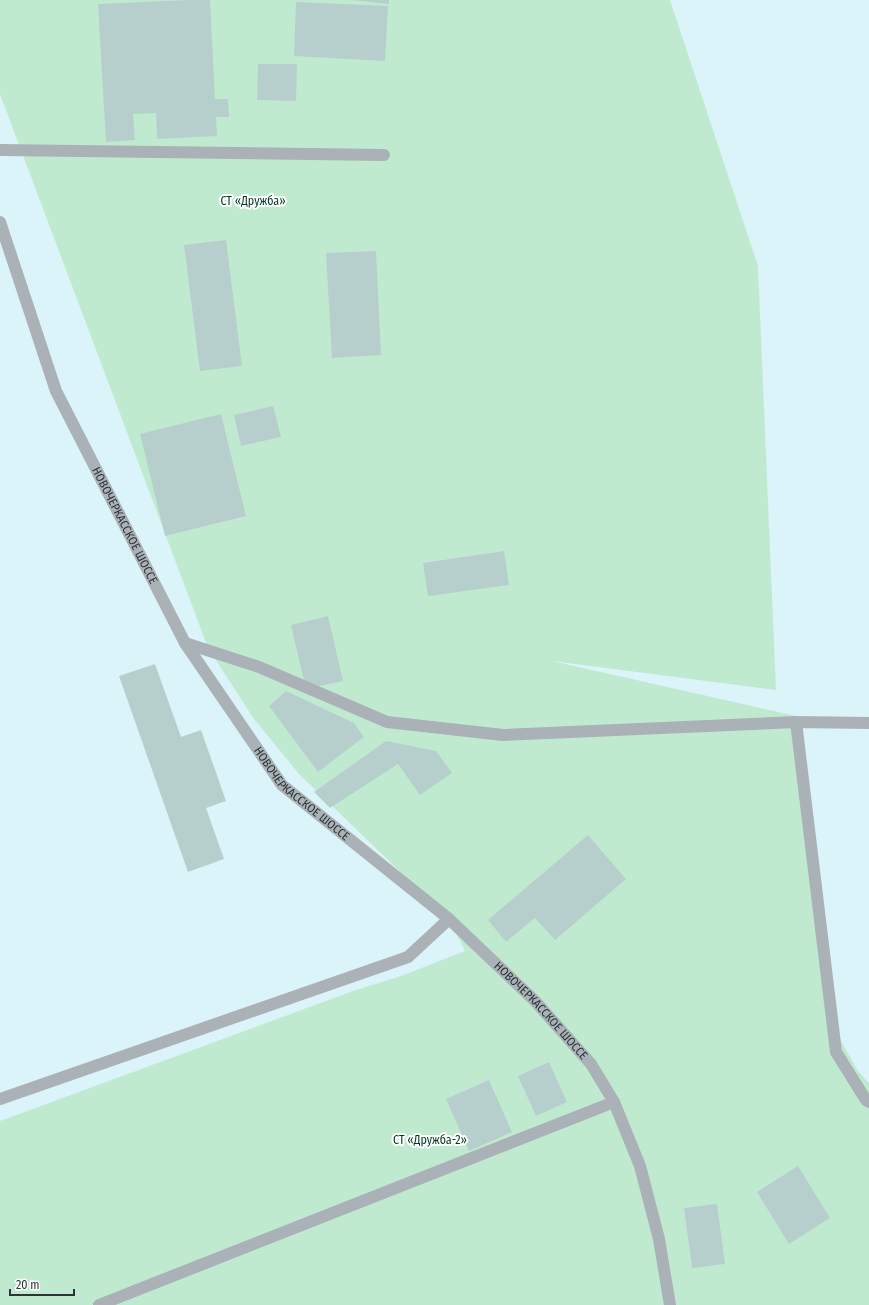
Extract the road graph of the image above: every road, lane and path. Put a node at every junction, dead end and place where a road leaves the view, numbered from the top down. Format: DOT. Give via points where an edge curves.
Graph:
graph roads {
  1 [pos="0,150"];
  2 [pos="384,155"];
  3 [pos="0,222"];
  4 [pos="185,642"];
  5 [pos="796,722"];
  6 [pos="869,723"];
  7 [pos="449,919"];
  8 [pos="0,1099"];
  9 [pos="614,1102"];
  10 [pos="869,1102"];
  11 [pos="99,1305"];
  12 [pos="670,1305"];
  1 -- 2 [label="street"];
  3 -- 4 [label="street, НОВОЧЕРКАССКОЕ ШОССЕ" via="56,391"];
  4 -- 5 [label="street" via="259,667 387,722 503,735"];
  4 -- 7 [label="street, НОВОЧЕРКАССКОЕ ШОССЕ" via="282,785"];
  5 -- 6 [label="street"];
  5 -- 10 [label="street" via="836,1052"];
  7 -- 8 [label="street" via="408,957"];
  7 -- 9 [label="street, НОВОЧЕРКАССКОЕ ШОССЕ" via="535,1001 592,1064"];
  9 -- 11 [label="street"];
  9 -- 12 [label="street, НОВОЧЕРКАССКОЕ ШОССЕ" via="640,1166 659,1238"];
}
